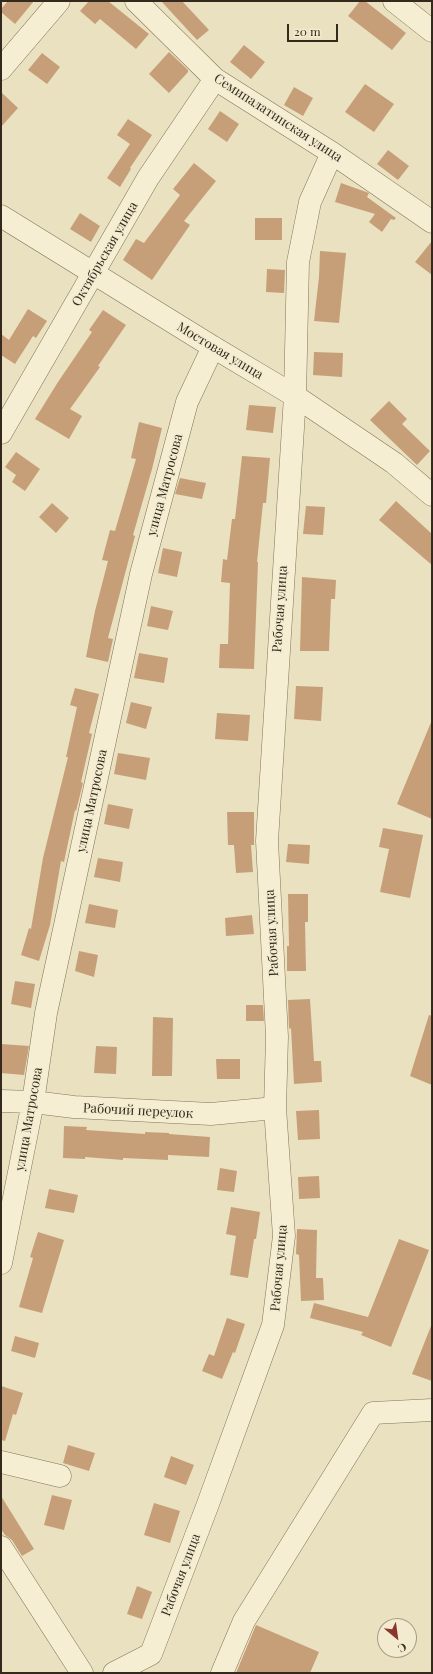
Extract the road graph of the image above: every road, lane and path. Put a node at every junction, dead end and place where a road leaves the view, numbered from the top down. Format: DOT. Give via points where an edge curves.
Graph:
graph roads {
  1 [pos="60,1"];
  2 [pos="136,1"];
  3 [pos="394,1"];
  4 [pos="432,31"];
  5 [pos="1,69"];
  6 [pos="215,79"];
  7 [pos="332,154"];
  8 [pos="1,216"];
  9 [pos="432,222"];
  10 [pos="94,273"];
  11 [pos="213,347"];
  12 [pos="294,396"];
  13 [pos="1,433"];
  14 [pos="432,495"];
  15 [pos="1,1101"];
  16 [pos="34,1102"];
  17 [pos="276,1108"];
  18 [pos="1,1263"];
  19 [pos="432,1410"];
  20 [pos="1,1462"];
  21 [pos="60,1476"];
  22 [pos="1,1548"];
  23 [pos="82,1673"];
  24 [pos="114,1673"];
  25 [pos="222,1673"];
  1 -- 5 [label="street"];
  2 -- 6 [label="street, Семипалатинская улица"];
  3 -- 4 [label="street"];
  6 -- 7 [label="street, Семипалатинская улица"];
  6 -- 10 [label="street, Октябрьская улица" via="148,178"];
  7 -- 9 [label="street, Семипалатинская улица"];
  7 -- 12 [label="street, Рабочая улица" via="310,202 298,262"];
  8 -- 10 [label="street, Мостовая улица"];
  10 -- 11 [label="street, Мостовая улица"];
  10 -- 13 [label="street, Октябрьская улица"];
  11 -- 12 [label="street, Мостовая улица"];
  11 -- 16 [label="street, улица Матросова" via="187,402 141,574 46,1013"];
  12 -- 14 [label="street, Мостовая улица" via="394,463"];
  12 -- 17 [label="street, Рабочая улица" via="267,841 277,1037"];
  15 -- 16 [label="street, Рабочий переулок"];
  16 -- 17 [label="street, Рабочий переулок" via="74,1107 211,1114"];
  16 -- 18 [label="street, улица Матросова"];
  17 -- 24 [label="street, Рабочая улица" via="284,1236 273,1325 151,1654"];
  19 -- 25 [label="street" via="373,1413 244,1621"];
  20 -- 21 [label="street"];
  22 -- 23 [label="street"];
}
